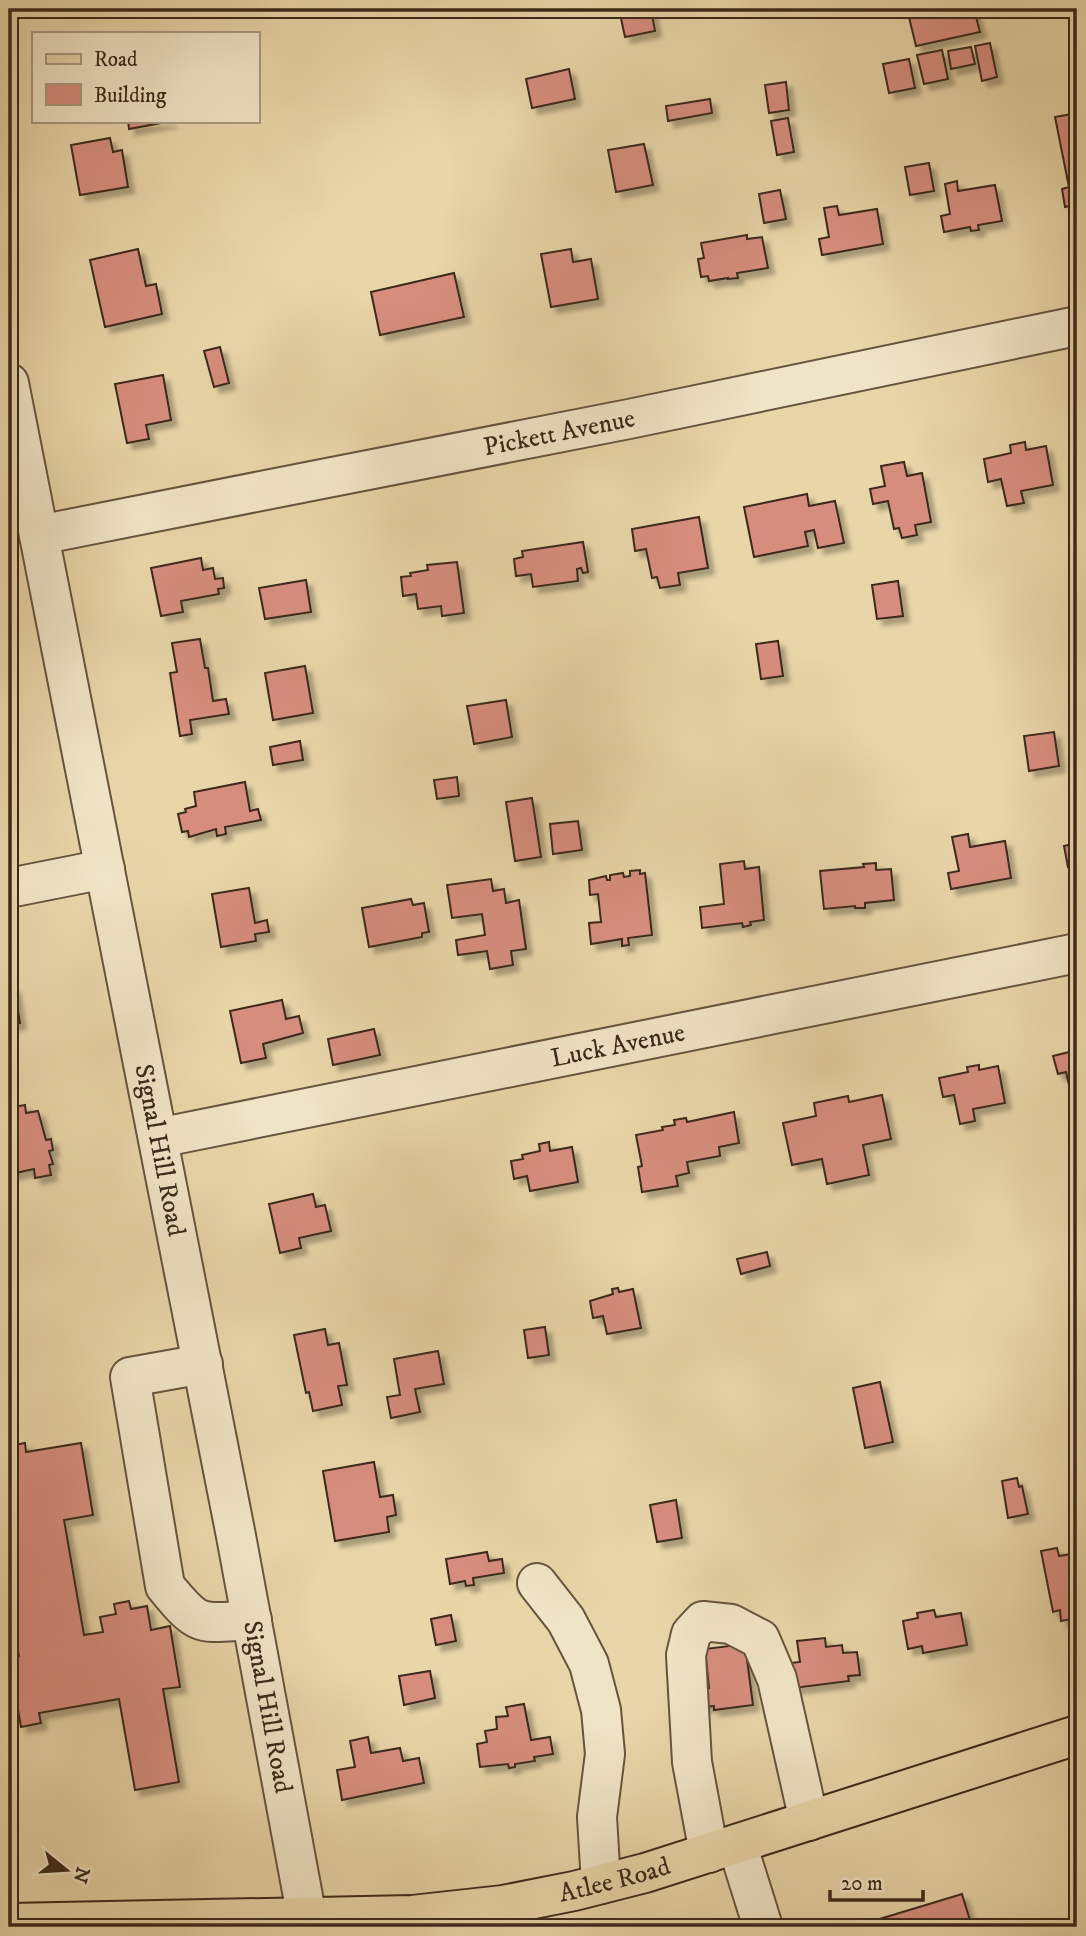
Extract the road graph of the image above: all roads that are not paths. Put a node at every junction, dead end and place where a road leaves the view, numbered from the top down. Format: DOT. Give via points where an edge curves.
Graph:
graph roads {
  1 [pos="1077,326"];
  2 [pos="9,383"];
  3 [pos="39,535"];
  4 [pos="105,869"];
  5 [pos="9,888"];
  6 [pos="1077,953"];
  7 [pos="158,1138"];
  8 [pos="203,1364"];
  9 [pos="537,1583"];
  10 [pos="252,1620"];
  11 [pos="1077,1735"];
  12 [pos="809,1821"];
  13 [pos="723,1848"];
  14 [pos="601,1884"];
  15 [pos="307,1918"];
  16 [pos="391,1921"];
  17 [pos="9,1923"];
  18 [pos="764,1927"];
  1 -- 3 [label="street, Pickett Avenue"];
  2 -- 3 [label="street, Signal Hill Road"];
  3 -- 4 [label="street, Signal Hill Road"];
  4 -- 5 [label="street"];
  4 -- 7 [label="street, Signal Hill Road"];
  6 -- 7 [label="street, Luck Avenue"];
  7 -- 8 [label="street, Signal Hill Road"];
  8 -- 10 [label="street, Signal Hill Road"];
  8 -- 10 [label="street" via="130,1377 166,1586 187,1612 203,1623"];
  9 -- 14 [label="street" via="566,1620 589,1664 601,1710 605,1754 597,1817"];
  10 -- 15 [label="street, Signal Hill Road"];
  11 -- 12 [label="main road, Atlee Road"];
  12 -- 13 [label="main road, Atlee Road"];
  12 -- 13 [label="street" via="777,1679 760,1639 731,1625 703,1621 691,1634 685,1655 692,1762"];
  13 -- 14 [label="main road, Atlee Road"];
  13 -- 18 [label="street"];
  14 -- 16 [label="main road, Atlee Road" via="503,1905"];
  15 -- 16 [label="main road, Atlee Road"];
  15 -- 17 [label="main road, Atlee Road"];
}
